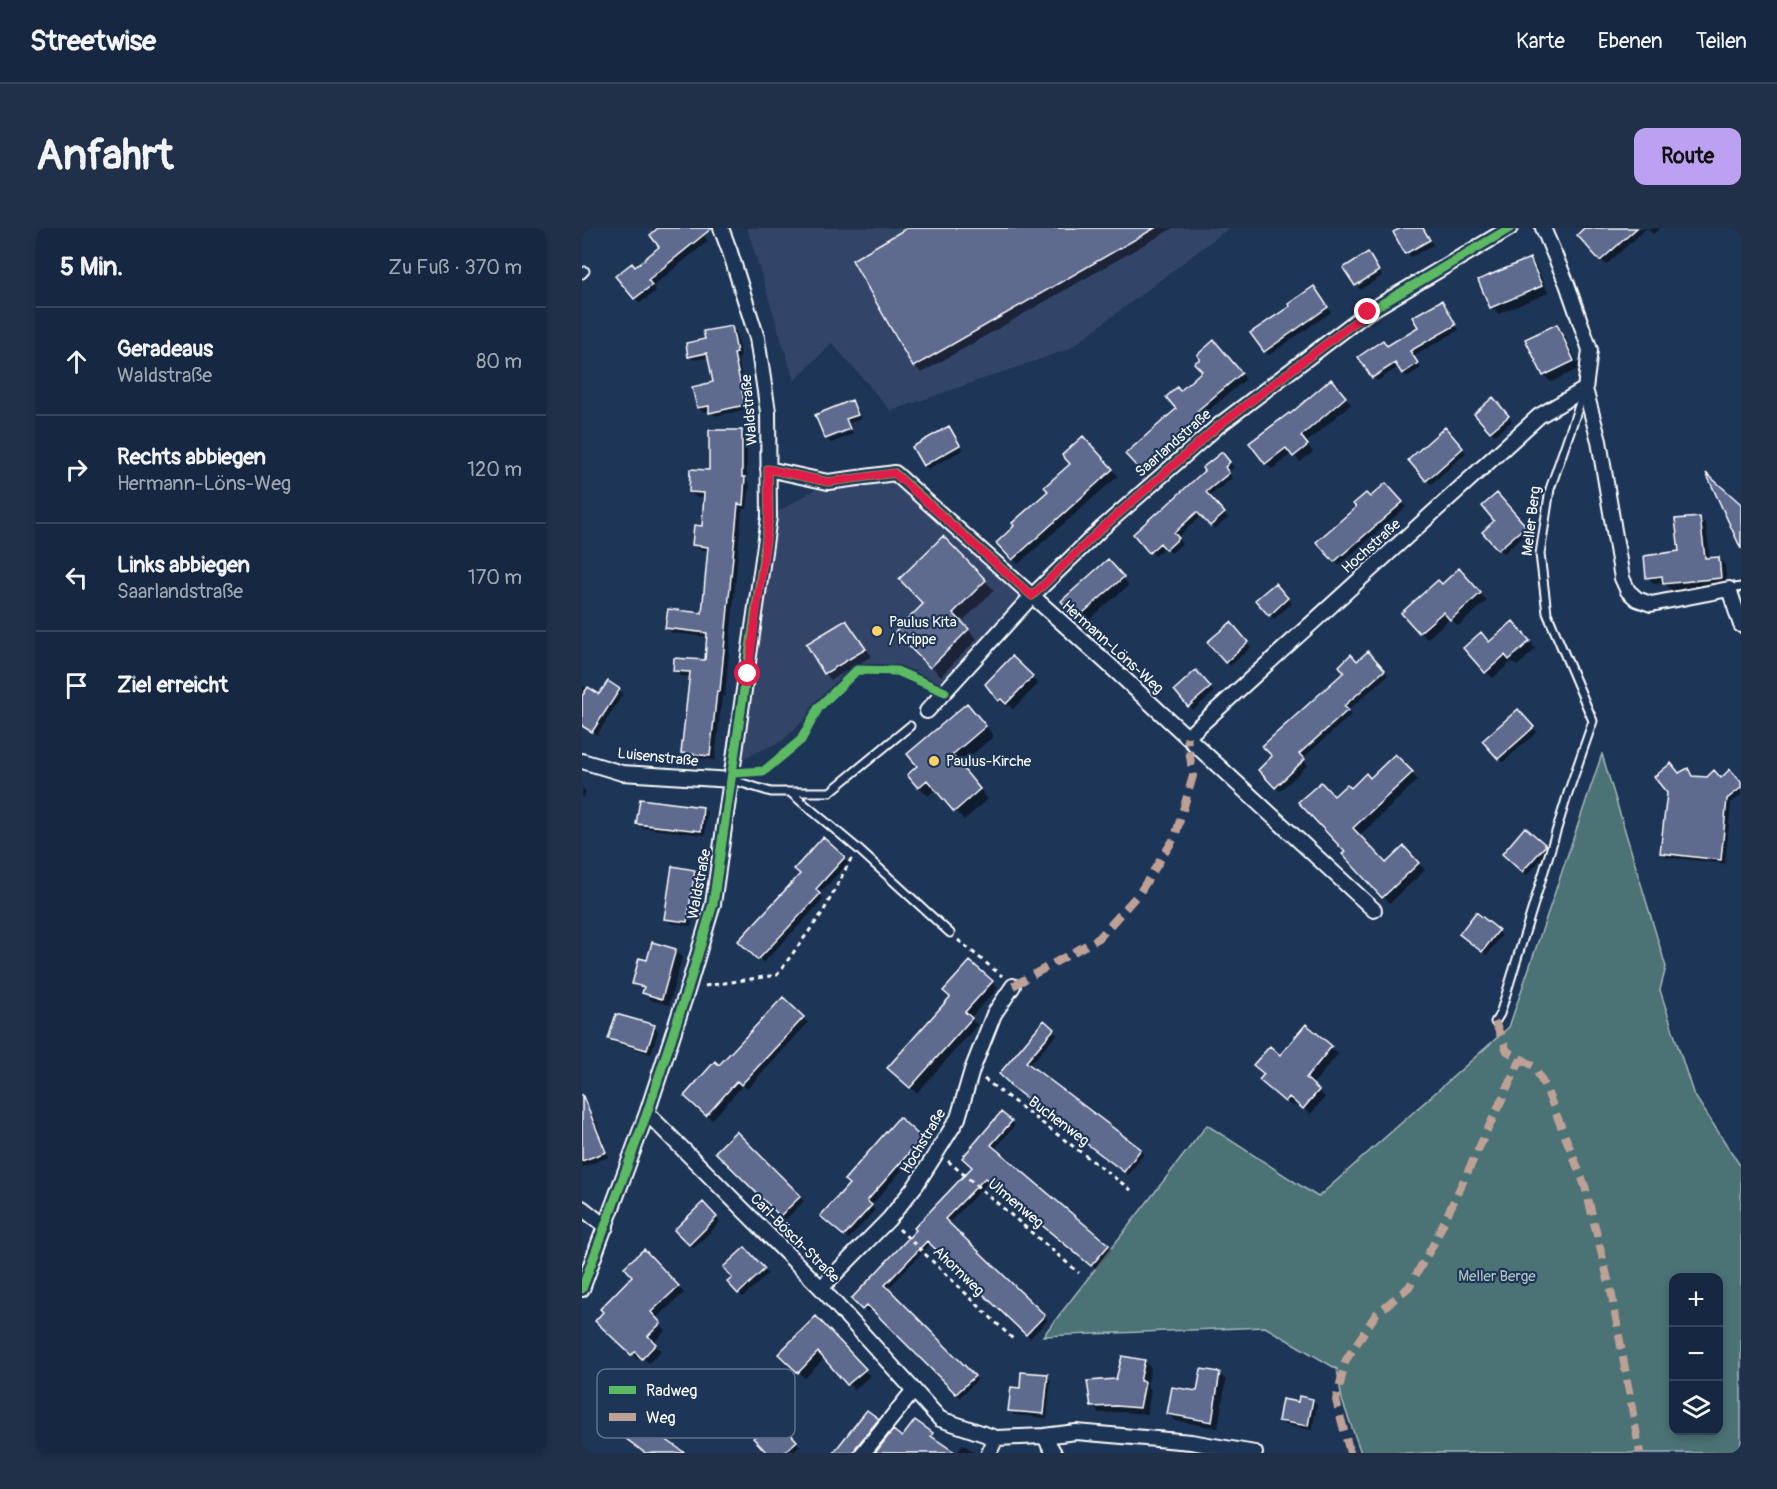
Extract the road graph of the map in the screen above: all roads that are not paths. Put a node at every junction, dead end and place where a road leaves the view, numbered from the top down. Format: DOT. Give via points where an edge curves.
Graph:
graph roads {
  1 [pos="721,228"];
  2 [pos="1510,228"];
  3 [pos="1544,228"];
  4 [pos="1585,389"];
  5 [pos="768,469"];
  6 [pos="1741,581"];
  7 [pos="1735,588"];
  8 [pos="1032,596"];
  9 [pos="1741,625"];
  10 [pos="927,711"];
  11 [pos="910,726"];
  12 [pos="1187,737"];
  13 [pos="582,761"];
  14 [pos="732,780"];
  15 [pos="791,793"];
  16 [pos="1374,910"];
  17 [pos="950,933"];
  18 [pos="1013,986"];
  19 [pos="1495,1022"];
  20 [pos="647,1113"];
  21 [pos="582,1208"];
  22 [pos="606,1227"];
  23 [pos="821,1288"];
  24 [pos="582,1289"];
  25 [pos="914,1390"];
  26 [pos="1044,1436"];
  27 [pos="996,1438"];
  28 [pos="863,1453"];
  29 [pos="989,1453"];
  30 [pos="1054,1453"];
  31 [pos="1255,1453"];
  1 -- 5 [label="street, Waldstraße" via="757,338 768,412"];
  2 -- 8 [label="street, Saarlandstraße" via="1368,312 1227,418"];
  3 -- 4 [label="street" via="1590,350"];
  4 -- 7 [label="street" via="1599,441 1622,578 1628,591 1651,604"];
  4 -- 12 [label="street, Hochstraße" via="1539,416"];
  4 -- 19 [label="lane, Meller Berg" via="1550,489 1540,554 1548,613 1593,721"];
  5 -- 8 [label="street, Hermann-Löns-Weg" via="828,482 894,473"];
  5 -- 14 [label="street, Waldstraße" via="769,517"];
  6 -- 7 [label="street"];
  7 -- 9 [label="street"];
  8 -- 10 [label="street, Saarlandstraße"];
  8 -- 12 [label="street, Hermann-Löns-Weg"];
  11 -- 15 [label="lane" via="830,792"];
  12 -- 16 [label="street, Hermann-Löns-Weg"];
  13 -- 14 [label="street, Luisenstraße" via="622,773"];
  14 -- 15 [label="lane" via="771,792"];
  14 -- 20 [label="street, Waldstraße" via="713,904"];
  15 -- 17 [label="lane"];
  18 -- 23 [label="street, Hochstraße" via="994,1014 958,1118 937,1152 889,1219"];
  20 -- 22 [label="street, Waldstraße"];
  20 -- 23 [label="street, Carl-Bösch-Straße"];
  21 -- 22 [label="street"];
  22 -- 24 [label="street, Waldstraße"];
  23 -- 25 [label="street, Carl-Bösch-Straße"];
  25 -- 27 [label="street, Carl-Bösch-Straße" via="940,1419"];
  25 -- 28 [label="street"];
  26 -- 27 [label="street, Carl-Bösch-Straße"];
  26 -- 30 [label="street"];
  26 -- 31 [label="street, Carl-Bösch-Straße" via="1076,1432 1140,1436"];
  27 -- 29 [label="street"];
}
